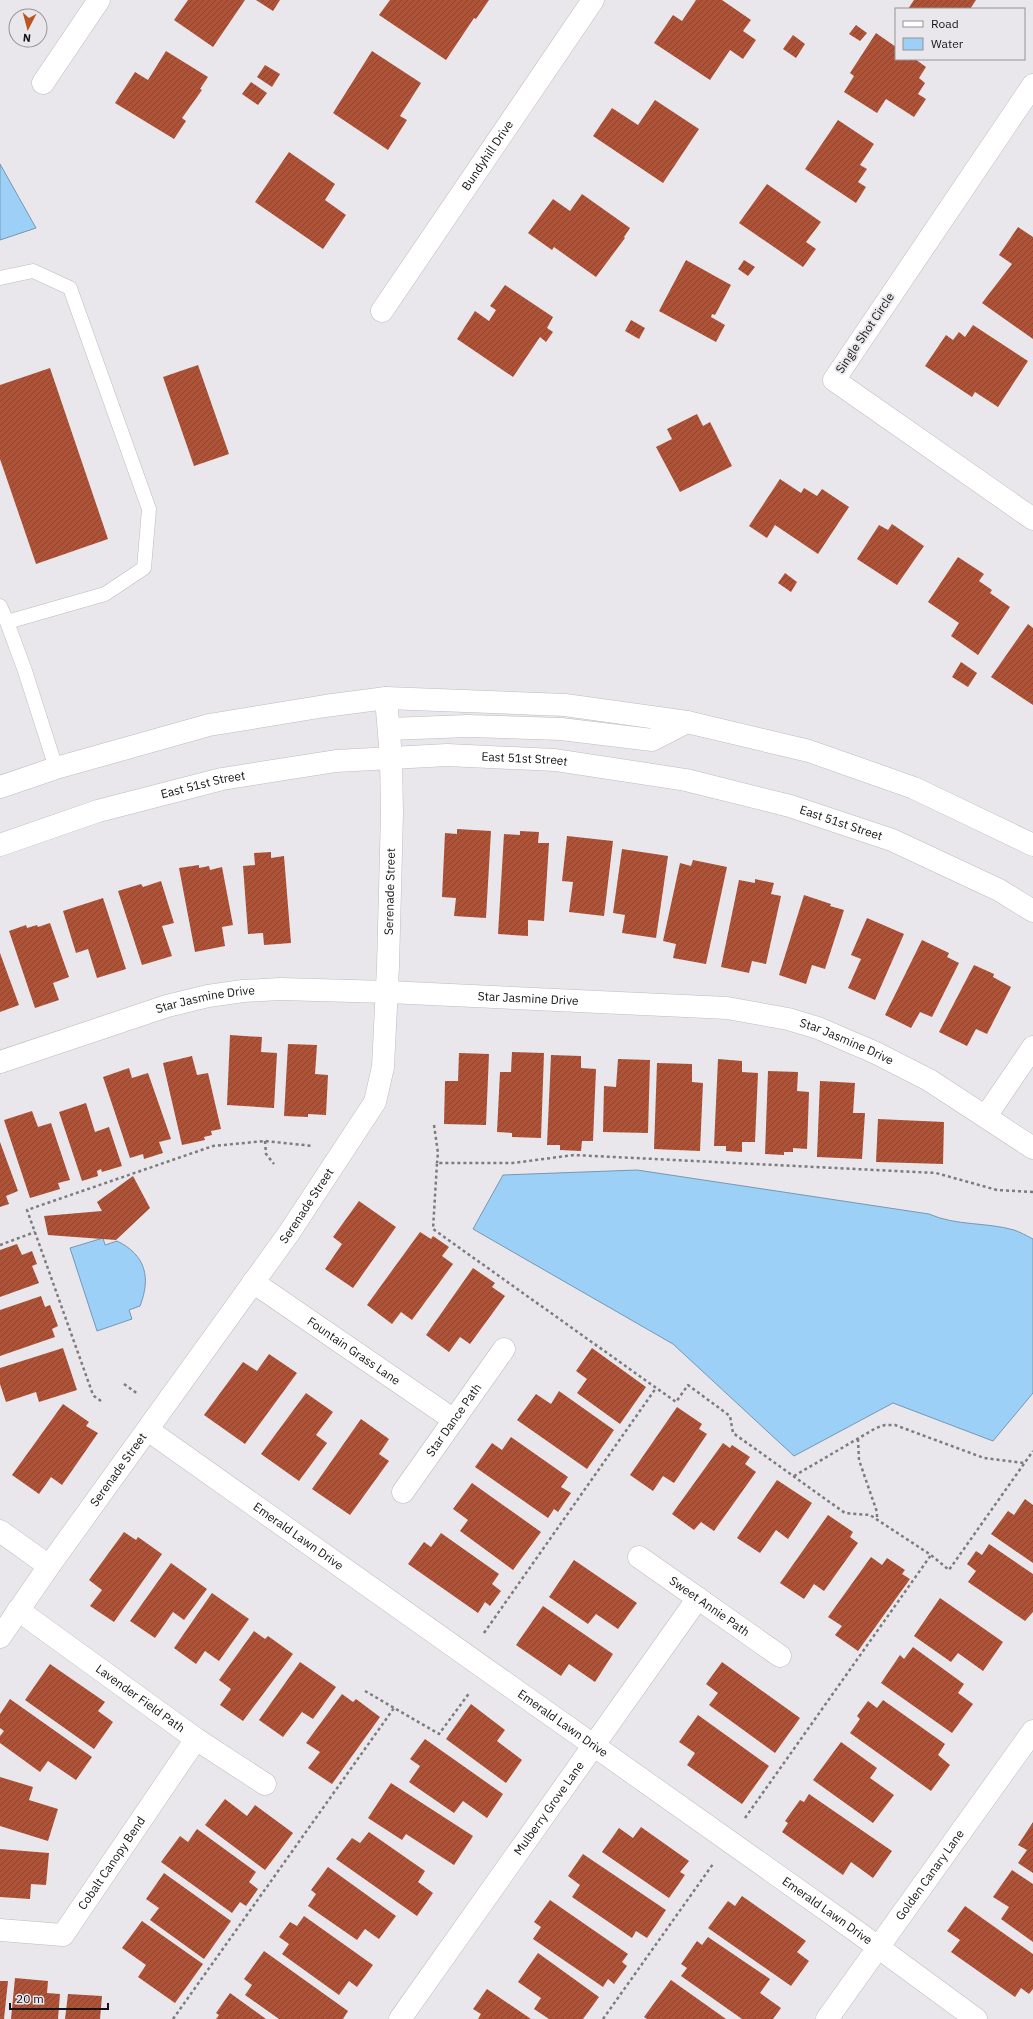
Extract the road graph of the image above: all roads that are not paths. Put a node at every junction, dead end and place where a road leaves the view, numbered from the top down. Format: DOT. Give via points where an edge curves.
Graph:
graph roads {
  1 [pos="99,0"];
  2 [pos="592,0"];
  3 [pos="43,83"];
  4 [pos="1033,86"];
  5 [pos="0,278"];
  6 [pos="382,311"];
  7 [pos="1033,519"];
  8 [pos="0,606"];
  9 [pos="7,622"];
  10 [pos="386,698"];
  11 [pos="687,722"];
  12 [pos="389,729"];
  13 [pos="391,758"];
  14 [pos="56,768"];
  15 [pos="0,787"];
  16 [pos="0,845"];
  17 [pos="1033,846"];
  18 [pos="1033,910"];
  19 [pos="388,992"];
  20 [pos="1033,1047"];
  21 [pos="0,1062"];
  22 [pos="986,1116"];
  23 [pos="1033,1148"];
  24 [pos="253,1282"];
  25 [pos="504,1350"];
  26 [pos="454,1420"];
  27 [pos="148,1430"];
  28 [pos="403,1492"];
  29 [pos="0,1531"];
  30 [pos="639,1557"];
  31 [pos="49,1566"];
  32 [pos="698,1598"];
  33 [pos="18,1610"];
  34 [pos="0,1637"];
  35 [pos="780,1656"];
  36 [pos="1033,1731"];
  37 [pos="196,1739"];
  38 [pos="594,1746"];
  39 [pos="265,1784"];
  40 [pos="0,1930"];
  41 [pos="878,1948"];
  42 [pos="400,2019"];
  43 [pos="827,2019"];
  44 [pos="976,2019"];
  1 -- 3 [label="street"];
  2 -- 6 [label="street, Bundyhill Drive"];
  4 -- 7 [label="street, Single Shot Circle" via="834,380"];
  5 -- 9 [label="lane" via="33,271 70,288 150,509 144,568 105,594"];
  8 -- 9 [label="lane"];
  9 -- 14 [label="lane"];
  10 -- 11 [label="street" via="565,705"];
  10 -- 12 [label="street, Serenade Street"];
  10 -- 14 [label="street" via="209,725"];
  11 -- 12 [label="street" via="652,740 561,729 468,726"];
  11 -- 17 [label="street" via="810,751 914,788"];
  12 -- 13 [label="street, Serenade Street"];
  13 -- 16 [label="street, East 51st Street" via="336,761 222,779 98,811"];
  13 -- 18 [label="street, East 51st Street" via="447,756 555,760 686,780 790,806 892,840 999,890"];
  13 -- 19 [label="street, Serenade Street"];
  14 -- 15 [label="street"];
  19 -- 21 [label="street, Star Jasmine Drive" via="280,989 208,996 126,1019"];
  19 -- 22 [label="street, Star Jasmine Drive" via="727,1008 780,1017 818,1028 876,1054 929,1080"];
  19 -- 24 [label="street, Serenade Street" via="382,1067 375,1102 289,1233"];
  20 -- 22 [label="street"];
  22 -- 23 [label="street, Star Jasmine Drive"];
  24 -- 26 [label="street, Fountain Grass Lane"];
  24 -- 27 [label="street, Serenade Street"];
  25 -- 26 [label="street, Star Dance Path"];
  26 -- 28 [label="street, Star Dance Path"];
  27 -- 31 [label="street, Serenade Street"];
  27 -- 38 [label="street, Emerald Lawn Drive"];
  29 -- 31 [label="street"];
  30 -- 32 [label="street, Sweet Annie Path"];
  31 -- 33 [label="street, Serenade Street"];
  32 -- 35 [label="street, Sweet Annie Path"];
  32 -- 38 [label="street, Mulberry Grove Lane"];
  33 -- 34 [label="street, Serenade Street"];
  33 -- 37 [label="street, Lavender Field Path"];
  36 -- 41 [label="street, Golden Canary Lane"];
  37 -- 39 [label="street, Lavender Field Path"];
  37 -- 40 [label="street, Cobalt Canopy Bend" via="63,1935"];
  38 -- 41 [label="street, Emerald Lawn Drive"];
  38 -- 42 [label="street, Mulberry Grove Lane"];
  41 -- 43 [label="street, Golden Canary Lane"];
  41 -- 44 [label="street, Emerald Lawn Drive"];
}
